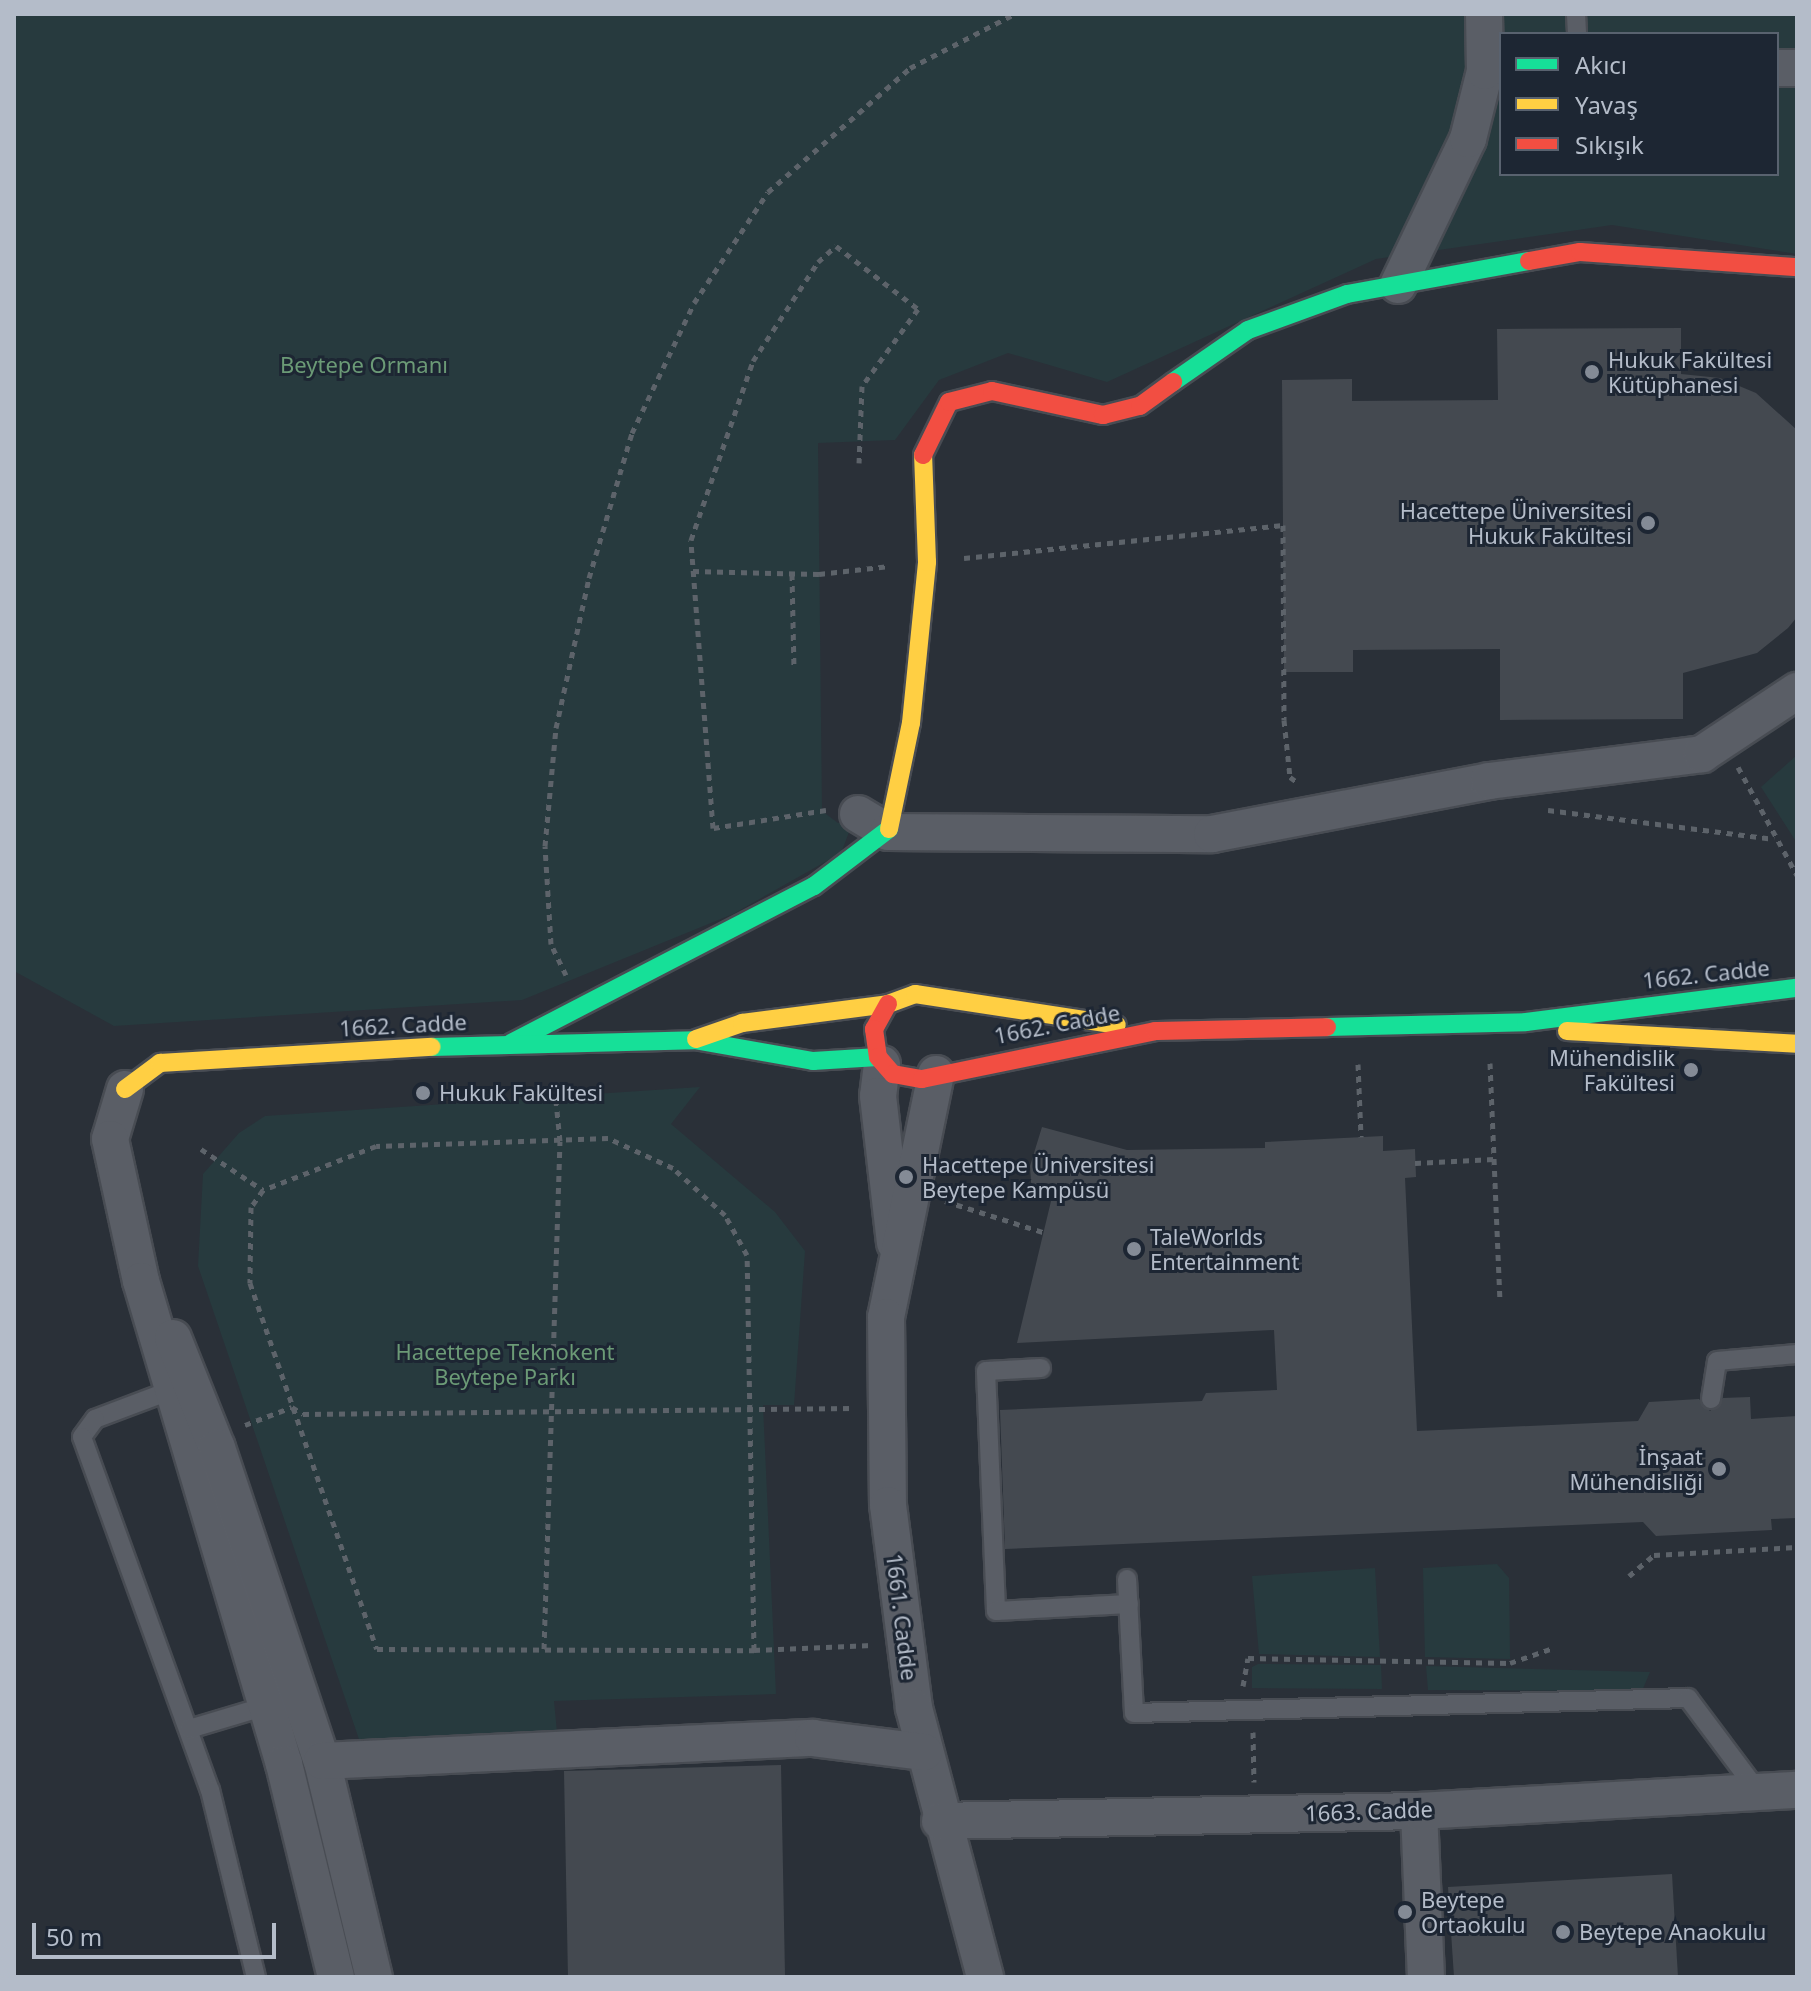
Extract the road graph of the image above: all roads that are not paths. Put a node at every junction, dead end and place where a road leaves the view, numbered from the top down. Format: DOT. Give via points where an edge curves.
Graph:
graph roads {
  1 [pos="1484,14"];
  2 [pos="1493,71"];
  3 [pos="1797,267"];
  4 [pos="1398,285"];
  5 [pos="1797,691"];
  6 [pos="860,818"];
  7 [pos="1797,988"];
  8 [pos="943,1003"];
  9 [pos="888,1004"];
  10 [pos="1526,1022"];
  11 [pos="957,1027"];
  12 [pos="1155,1031"];
  13 [pos="694,1040"];
  14 [pos="511,1043"];
  15 [pos="1797,1044"];
  16 [pos="880,1060"];
  17 [pos="946,1064"];
  18 [pos="125,1089"];
  19 [pos="896,1248"];
  20 [pos="141,1281"];
  21 [pos="1797,1354"];
  22 [pos="1041,1368"];
  23 [pos="169,1391"];
  24 [pos="1711,1399"];
  25 [pos="1127,1579"];
  26 [pos="1129,1604"];
  27 [pos="266,1706"];
  28 [pos="189,1729"];
  29 [pos="924,1752"];
  30 [pos="322,1761"];
  31 [pos="1797,1790"];
  32 [pos="1759,1793"];
  33 [pos="1419,1811"];
  34 [pos="940,1821"];
  35 [pos="256,1977"];
  36 [pos="336,1977"];
  37 [pos="374,1977"];
  38 [pos="985,1977"];
  39 [pos="1426,1977"];
  1 -- 2 [label="street"];
  2 -- 4 [label="street" via="1468,139"];
  3 -- 4 [label="street" via="1580,252"];
  4 -- 6 [label="street" via="1347,294 1248,330 1140,406 1103,415 992,391 949,402 921,459 927,562 911,723"];
  5 -- 6 [label="street" via="1702,754 1489,781 1212,834"];
  6 -- 14 [label="street" via="814,886"];
  7 -- 10 [label="street, 1662. Cadde"];
  8 -- 9 [label="street, 1662. Cadde" via="915,994"];
  8 -- 11 [label="street"];
  8 -- 12 [label="street, 1662. Cadde" via="994,1004"];
  9 -- 13 [label="street, 1662. Cadde" via="742,1023"];
  9 -- 16 [label="street" via="874,1029"];
  10 -- 12 [label="street, 1662. Cadde"];
  10 -- 15 [label="street, 1662. Cadde" via="1592,1037"];
  12 -- 17 [label="street, 1662. Cadde"];
  13 -- 14 [label="street, 1662. Cadde"];
  13 -- 16 [label="street, 1662. Cadde" via="813,1061"];
  14 -- 18 [label="street, 1662. Cadde" via="160,1063"];
  16 -- 17 [label="street, 1662. Cadde" via="907,1079"];
  16 -- 19 [label="street, 1661. Cadde" via="878,1096"];
  17 -- 19 [label="street, 1661. Cadde"];
  18 -- 20 [label="street" via="110,1139"];
  19 -- 29 [label="street, 1661. Cadde" via="886,1317 888,1505"];
  20 -- 23 [label="street"];
  20 -- 30 [label="street" via="198,1394"];
  21 -- 24 [label="lane" via="1717,1361"];
  22 -- 26 [label="lane" via="986,1371 996,1611"];
  23 -- 27 [label="street"];
  23 -- 28 [label="lane" via="95,1419 82,1437"];
  25 -- 26 [label="lane"];
  26 -- 32 [label="lane" via="1134,1713 1688,1698"];
  27 -- 28 [label="lane"];
  27 -- 36 [label="street"];
  28 -- 35 [label="lane" via="234,1874"];
  29 -- 30 [label="street" via="813,1738"];
  29 -- 34 [label="street, 1661. Cadde"];
  30 -- 37 [label="street"];
  31 -- 32 [label="street, 1663. Cadde"];
  32 -- 33 [label="street, 1663. Cadde"];
  33 -- 34 [label="street, 1663. Cadde"];
  33 -- 39 [label="street"];
  34 -- 38 [label="street, 1661. Cadde"];
}
